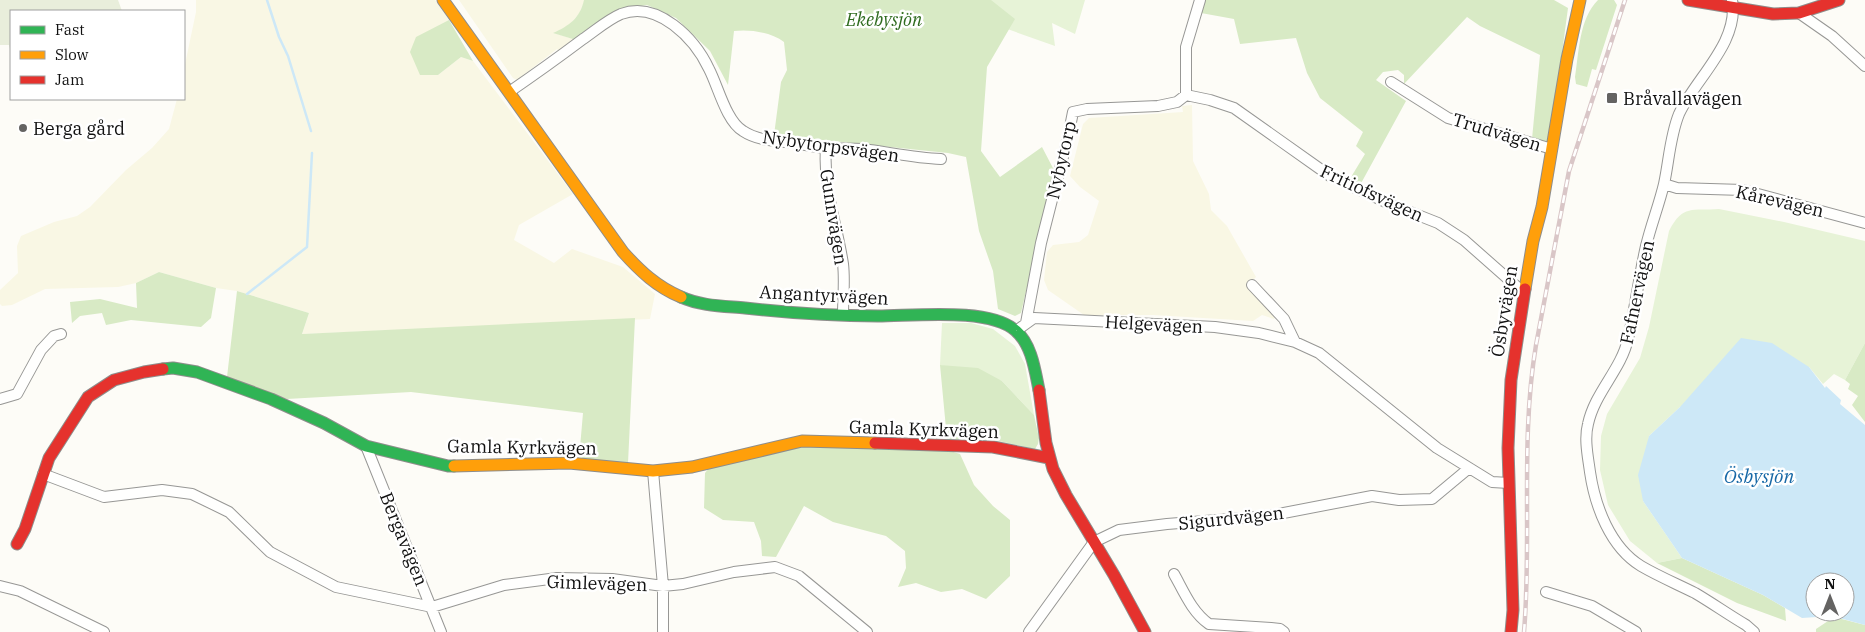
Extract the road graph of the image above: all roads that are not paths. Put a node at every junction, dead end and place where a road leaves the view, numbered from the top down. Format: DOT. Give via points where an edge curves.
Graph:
graph roads {
  1 [pos="442,0"];
  2 [pos="1200,0"];
  3 [pos="1580,0"];
  4 [pos="1688,0"];
  5 [pos="1839,0"];
  6 [pos="1733,3"];
  7 [pos="1799,13"];
  8 [pos="1865,66"];
  9 [pos="1391,82"];
  10 [pos="509,92"];
  11 [pos="1186,95"];
  12 [pos="826,148"];
  13 [pos="1552,149"];
  14 [pos="941,159"];
  15 [pos="1664,184"];
  16 [pos="1865,223"];
  17 [pos="1252,285"];
  18 [pos="1524,293"];
  19 [pos="843,315"];
  20 [pos="1026,323"];
  21 [pos="1016,331"];
  22 [pos="61,334"];
  23 [pos="1295,342"];
  24 [pos="0,399"];
  25 [pos="366,446"];
  26 [pos="1049,458"];
  27 [pos="1468,469"];
  28 [pos="653,471"];
  29 [pos="43,474"];
  30 [pos="1510,483"];
  31 [pos="1094,542"];
  32 [pos="17,544"];
  33 [pos="1174,574"];
  34 [pos="0,586"];
  35 [pos="663,586"];
  36 [pos="1546,592"];
  37 [pos="432,607"];
  38 [pos="104,632"];
  39 [pos="441,632"];
  40 [pos="663,632"];
  41 [pos="867,632"];
  42 [pos="1030,632"];
  43 [pos="1145,632"];
  44 [pos="1284,632"];
  45 [pos="1511,632"];
  46 [pos="1636,632"];
  47 [pos="1754,632"];
  1 -- 10 [label="street, Angantyrvägen"];
  2 -- 11 [label="street" via="1186,47"];
  3 -- 13 [label="street, Ösbyvägen"];
  4 -- 6 [label="street"];
  5 -- 7 [label="street"];
  6 -- 7 [label="street" via="1772,14"];
  6 -- 15 [label="street, Fafnervägen" via="1725,41 1679,114"];
  7 -- 8 [label="street" via="1832,36"];
  9 -- 13 [label="street, Trudvägen" via="1448,118"];
  10 -- 12 [label="street, Nybytorpsvägen" via="604,24 622,14 642,11 672,24 699,50 728,113 743,131 764,140"];
  10 -- 19 [label="street, Angantyrvägen" via="622,252 656,284 678,297 702,304"];
  11 -- 18 [label="street, Fritiofsvägen" via="1234,108 1330,176 1438,223 1464,240"];
  11 -- 20 [label="street, Nybytorp" via="1177,102 1158,106 1073,112 1041,243"];
  12 -- 14 [label="street, Nybytorpsvägen"];
  12 -- 19 [label="street, Gunnvägen" via="827,189 843,266"];
  13 -- 18 [label="street, Ösbyvägen"];
  15 -- 16 [label="street, Kårevägen" via="1677,188 1743,190"];
  15 -- 47 [label="street, Fafnervägen" via="1646,245 1628,341 1615,371 1596,400 1588,423 1586,433 1593,493 1604,522 1621,548 1639,565 1695,594"];
  17 -- 23 [label="street" via="1284,319"];
  18 -- 30 [label="street, Ösbyvägen" via="1511,380"];
  19 -- 21 [label="street, Angantyrvägen" via="978,316"];
  20 -- 21 [label="street, Helgevägen"];
  20 -- 23 [label="street, Helgevägen" via="1034,318 1215,327"];
  21 -- 26 [label="street" via="1035,366"];
  22 -- 24 [label="street" via="54,336 41,350 16,394"];
  23 -- 27 [label="street, Helgevägen" via="1320,353 1437,448"];
  25 -- 28 [label="street, Gamla Kyrkvägen" via="448,466 569,463"];
  25 -- 29 [label="street, Gamla Kyrkvägen" via="271,399 197,372 173,368 114,380 88,397 49,458"];
  25 -- 37 [label="street, Bergavägen"];
  26 -- 28 [label="street, Gamla Kyrkvägen" via="993,447 802,441 692,467"];
  26 -- 31 [label="street"];
  27 -- 30 [label="street, Helgevägen" via="1492,482"];
  27 -- 31 [label="street, Sigurdvägen" via="1432,499 1399,500 1372,496 1268,516 1119,530"];
  28 -- 35 [label="street"];
  29 -- 32 [label="street, Gamla Kyrkvägen"];
  29 -- 37 [label="street, Gimlevägen" via="104,497 162,490 192,494 229,512 270,552 336,587"];
  30 -- 45 [label="street, Ösbyvägen"];
  31 -- 42 [label="street, Sigurdvägen"];
  31 -- 43 [label="street"];
  33 -- 44 [label="street" via="1192,608 1209,624 1271,628"];
  34 -- 38 [label="street" via="20,591"];
  35 -- 37 [label="street, Gimlevägen" via="612,579 556,578 504,585"];
  35 -- 40 [label="street"];
  35 -- 41 [label="street, Gimlevägen" via="775,567 798,576"];
  36 -- 46 [label="street" via="1592,606"];
  37 -- 39 [label="street, Bergavägen"];
}
